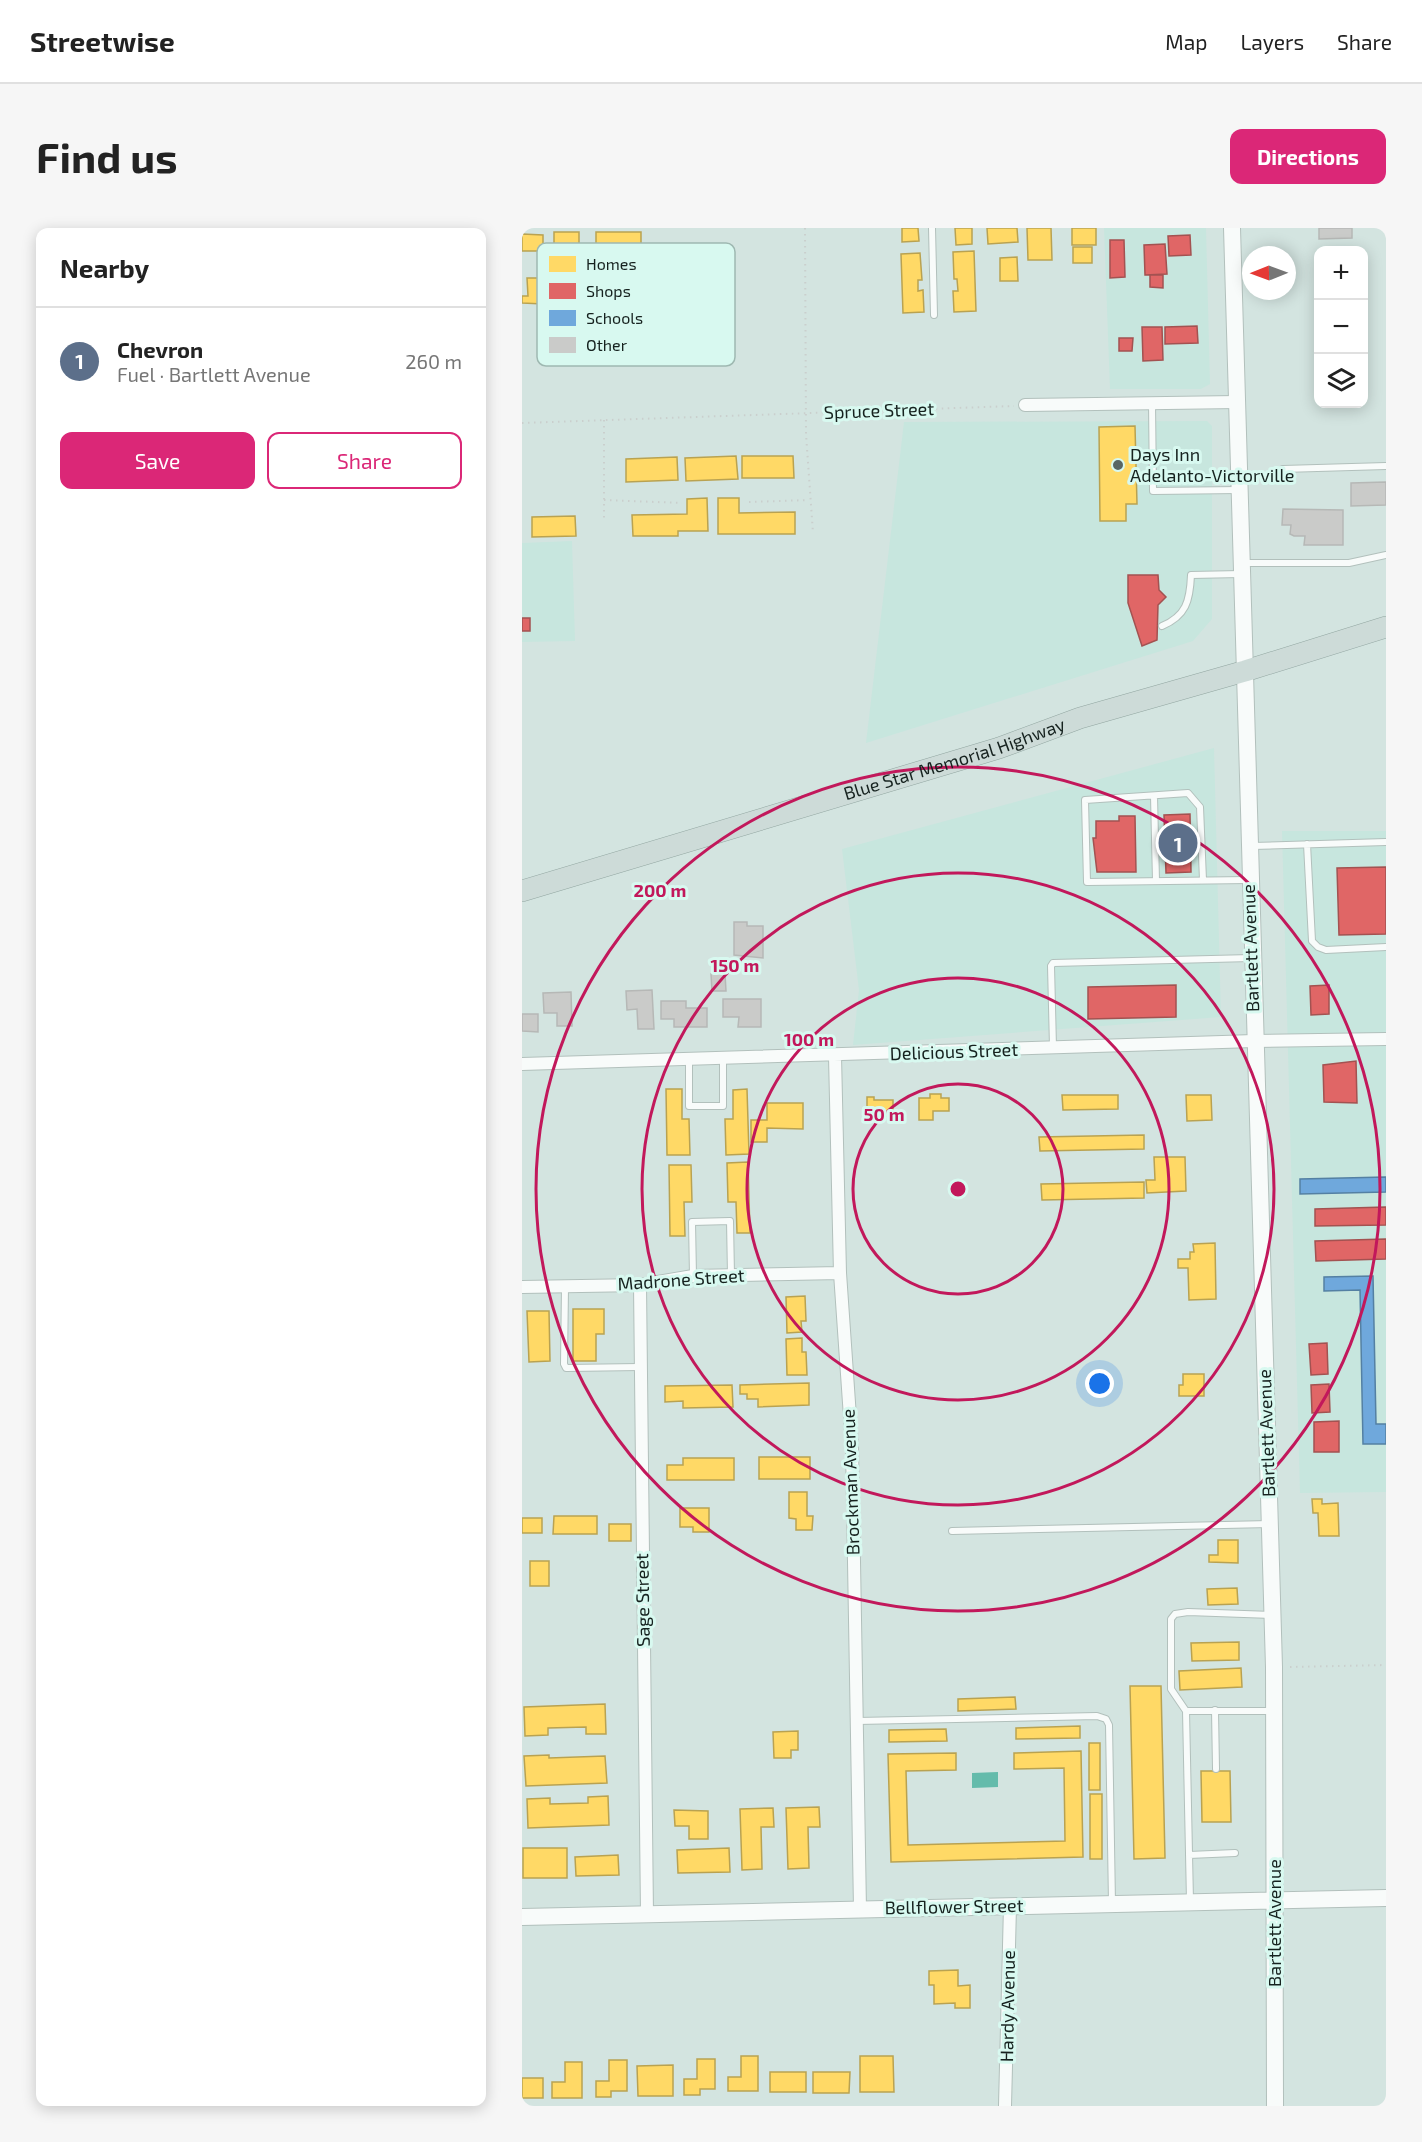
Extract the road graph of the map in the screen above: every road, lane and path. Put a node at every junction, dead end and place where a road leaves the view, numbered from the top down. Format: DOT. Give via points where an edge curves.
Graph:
graph roads {
  1 [pos="806,228"];
  2 [pos="932,228"];
  3 [pos="1232,228"];
  4 [pos="934,315"];
  5 [pos="1237,402"];
  6 [pos="1152,403"];
  7 [pos="1025,405"];
  8 [pos="806,413"];
  9 [pos="604,420"];
  10 [pos="522,423"];
  11 [pos="1386,466"];
  12 [pos="1283,469"];
  13 [pos="1239,490"];
  14 [pos="604,500"];
  15 [pos="810,500"];
  16 [pos="749,502"];
  17 [pos="682,503"];
  18 [pos="604,518"];
  19 [pos="813,533"];
  20 [pos="1386,555"];
  21 [pos="1242,568"];
  22 [pos="1162,626"];
  23 [pos="1386,627"];
  24 [pos="1245,671"];
  25 [pos="1154,796"];
  26 [pos="1386,842"];
  27 [pos="1307,844"];
  28 [pos="1248,846"];
  29 [pos="1203,880"];
  30 [pos="1249,880"];
  31 [pos="1156,881"];
  32 [pos="522,891"];
  33 [pos="1386,947"];
  34 [pos="1251,958"];
  35 [pos="1386,1040"];
  36 [pos="1254,1041"];
  37 [pos="1053,1048"];
  38 [pos="835,1056"];
  39 [pos="689,1059"];
  40 [pos="723,1059"];
  41 [pos="522,1064"];
  42 [pos="840,1273"];
  43 [pos="731,1275"];
  44 [pos="693,1276"];
  45 [pos="640,1285"];
  46 [pos="565,1286"];
  47 [pos="522,1287"];
  48 [pos="640,1367"];
  49 [pos="1270,1524"];
  50 [pos="952,1531"];
  51 [pos="1273,1615"];
  52 [pos="1386,1665"];
  53 [pos="1274,1667"];
  54 [pos="1215,1710"];
  55 [pos="1186,1711"];
  56 [pos="1274,1711"];
  57 [pos="857,1721"];
  58 [pos="1216,1769"];
  59 [pos="1235,1853"];
  60 [pos="1189,1854"];
  61 [pos="1386,1898"];
  62 [pos="1276,1900"];
  63 [pos="1190,1902"];
  64 [pos="1112,1904"];
  65 [pos="1010,1906"];
  66 [pos="860,1909"];
  67 [pos="647,1914"];
  68 [pos="522,1917"];
  69 [pos="1005,2106"];
  70 [pos="1275,2106"];
  1 -- 8 [label="path"];
  2 -- 4 [label="lane"];
  3 -- 5 [label="street, Bartlett Avenue"];
  5 -- 6 [label="street"];
  5 -- 13 [label="street, Bartlett Avenue"];
  6 -- 7 [label="street"];
  6 -- 13 [label="lane" via="1153,491"];
  7 -- 8 [label="path, Spruce Street"];
  8 -- 9 [label="path, Spruce Street"];
  8 -- 15 [label="path"];
  9 -- 10 [label="path, Spruce Street"];
  9 -- 14 [label="path"];
  11 -- 12 [label="lane"];
  13 -- 21 [label="street, Bartlett Avenue"];
  14 -- 17 [label="path"];
  14 -- 18 [label="path"];
  15 -- 16 [label="path"];
  15 -- 19 [label="path"];
  20 -- 21 [label="lane" via="1349,563"];
  21 -- 22 [label="lane" via="1191,575 1185,610"];
  21 -- 24 [label="street, Bartlett Avenue"];
  23 -- 24 [label="highway, Blue Star Memorial Highway"];
  24 -- 28 [label="street, Bartlett Avenue"];
  24 -- 32 [label="highway, Blue Star Memorial Highway" via="1080,718 999,748"];
  25 -- 29 [label="lane" via="1188,793 1200,807"];
  25 -- 31 [label="lane"];
  25 -- 31 [label="lane" via="1085,800 1087,882"];
  26 -- 27 [label="lane"];
  27 -- 28 [label="lane"];
  27 -- 33 [label="lane" via="1312,941 1326,950"];
  28 -- 30 [label="street, Bartlett Avenue"];
  29 -- 30 [label="lane"];
  29 -- 31 [label="lane"];
  30 -- 34 [label="street, Bartlett Avenue"];
  34 -- 36 [label="street, Bartlett Avenue"];
  34 -- 37 [label="lane" via="1053,963"];
  35 -- 36 [label="street, Delicious Street"];
  36 -- 37 [label="street, Delicious Street"];
  36 -- 49 [label="street, Bartlett Avenue"];
  37 -- 38 [label="street, Delicious Street"];
  38 -- 40 [label="street, Delicious Street"];
  38 -- 42 [label="street, Brockman Avenue"];
  39 -- 40 [label="street, Delicious Street"];
  39 -- 40 [label="lane" via="689,1106 723,1106"];
  39 -- 41 [label="street, Delicious Street"];
  42 -- 43 [label="street, Madrone Street"];
  42 -- 57 [label="street, Brockman Avenue" via="852,1446"];
  43 -- 44 [label="street, Madrone Street"];
  43 -- 44 [label="lane" via="730,1221 692,1221"];
  44 -- 45 [label="street, Madrone Street"];
  45 -- 46 [label="street, Madrone Street"];
  45 -- 48 [label="street, Sage Street"];
  46 -- 47 [label="street, Madrone Street"];
  46 -- 48 [label="lane" via="566,1368"];
  48 -- 67 [label="street, Sage Street"];
  49 -- 50 [label="lane"];
  49 -- 51 [label="street, Bartlett Avenue"];
  51 -- 53 [label="street, Bartlett Avenue"];
  51 -- 55 [label="lane" via="1175,1614 1171,1619 1171,1689"];
  52 -- 53 [label="path"];
  53 -- 56 [label="street, Bartlett Avenue"];
  54 -- 55 [label="lane"];
  54 -- 56 [label="lane"];
  54 -- 58 [label="lane"];
  55 -- 60 [label="lane"];
  56 -- 62 [label="street, Bartlett Avenue"];
  57 -- 64 [label="lane" via="1097,1716 1106,1719"];
  57 -- 66 [label="street, Brockman Avenue"];
  59 -- 60 [label="lane"];
  60 -- 63 [label="lane"];
  61 -- 62 [label="street, Bellflower Street"];
  62 -- 63 [label="street, Bellflower Street"];
  62 -- 70 [label="street, Bartlett Avenue"];
  63 -- 64 [label="street, Bellflower Street"];
  64 -- 65 [label="street, Bellflower Street"];
  65 -- 66 [label="street, Bellflower Street"];
  65 -- 69 [label="street, Hardy Avenue"];
  66 -- 67 [label="street, Bellflower Street"];
  67 -- 68 [label="street, Bellflower Street"];
}
